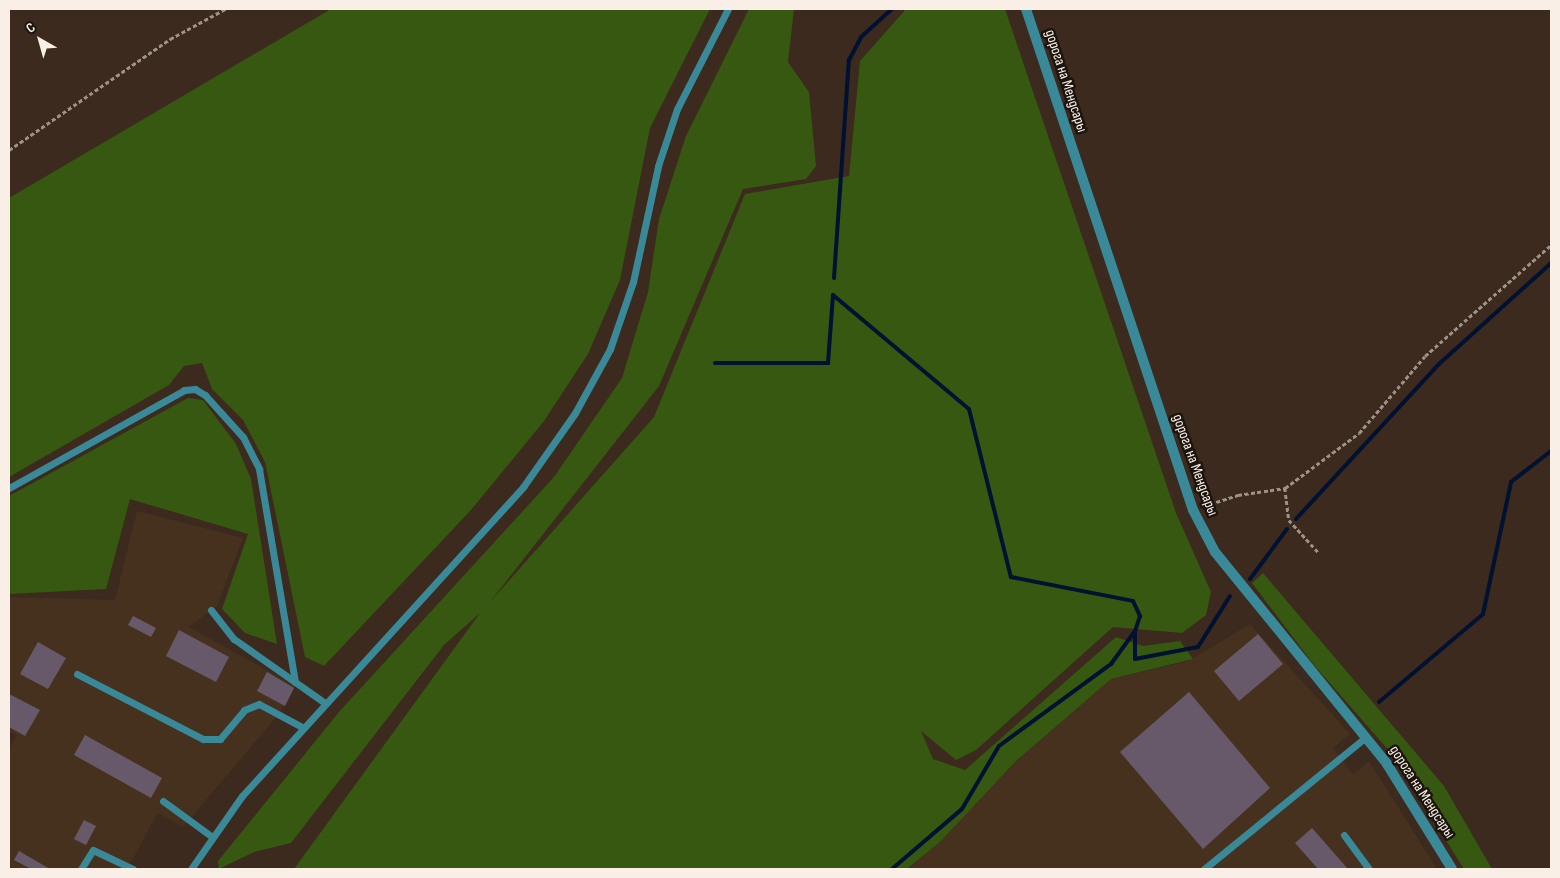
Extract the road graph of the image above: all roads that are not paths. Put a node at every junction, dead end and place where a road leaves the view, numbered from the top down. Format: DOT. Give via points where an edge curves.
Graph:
graph roads {
  1 [pos="728,9"];
  2 [pos="1026,9"];
  3 [pos="9,488"];
  4 [pos="212,610"];
  5 [pos="77,674"];
  6 [pos="295,682"];
  7 [pos="326,703"];
  8 [pos="302,727"];
  9 [pos="1366,737"];
  10 [pos="163,800"];
  11 [pos="1344,835"];
  12 [pos="211,836"];
  13 [pos="81,869"];
  14 [pos="133,869"];
  15 [pos="191,869"];
  16 [pos="1204,869"];
  17 [pos="1369,869"];
  18 [pos="1452,869"];
  1 -- 7 [label="lane" via="677,109 658,166 633,282 610,349 575,413 523,487"];
  2 -- 9 [label="street, дорога на Мендсары" via="1193,510 1215,552"];
  3 -- 6 [label="lane" via="184,390 195,389 205,395 243,437 259,469"];
  4 -- 6 [label="lane" via="234,639"];
  5 -- 8 [label="lane" via="203,739 220,739 244,710 259,704"];
  6 -- 7 [label="lane"];
  7 -- 8 [label="lane"];
  8 -- 12 [label="lane"];
  9 -- 16 [label="lane"];
  9 -- 18 [label="street, дорога на Мендсары" via="1407,793"];
  10 -- 12 [label="lane"];
  11 -- 17 [label="lane"];
  12 -- 15 [label="lane"];
  13 -- 14 [label="lane" via="93,850"];
}
